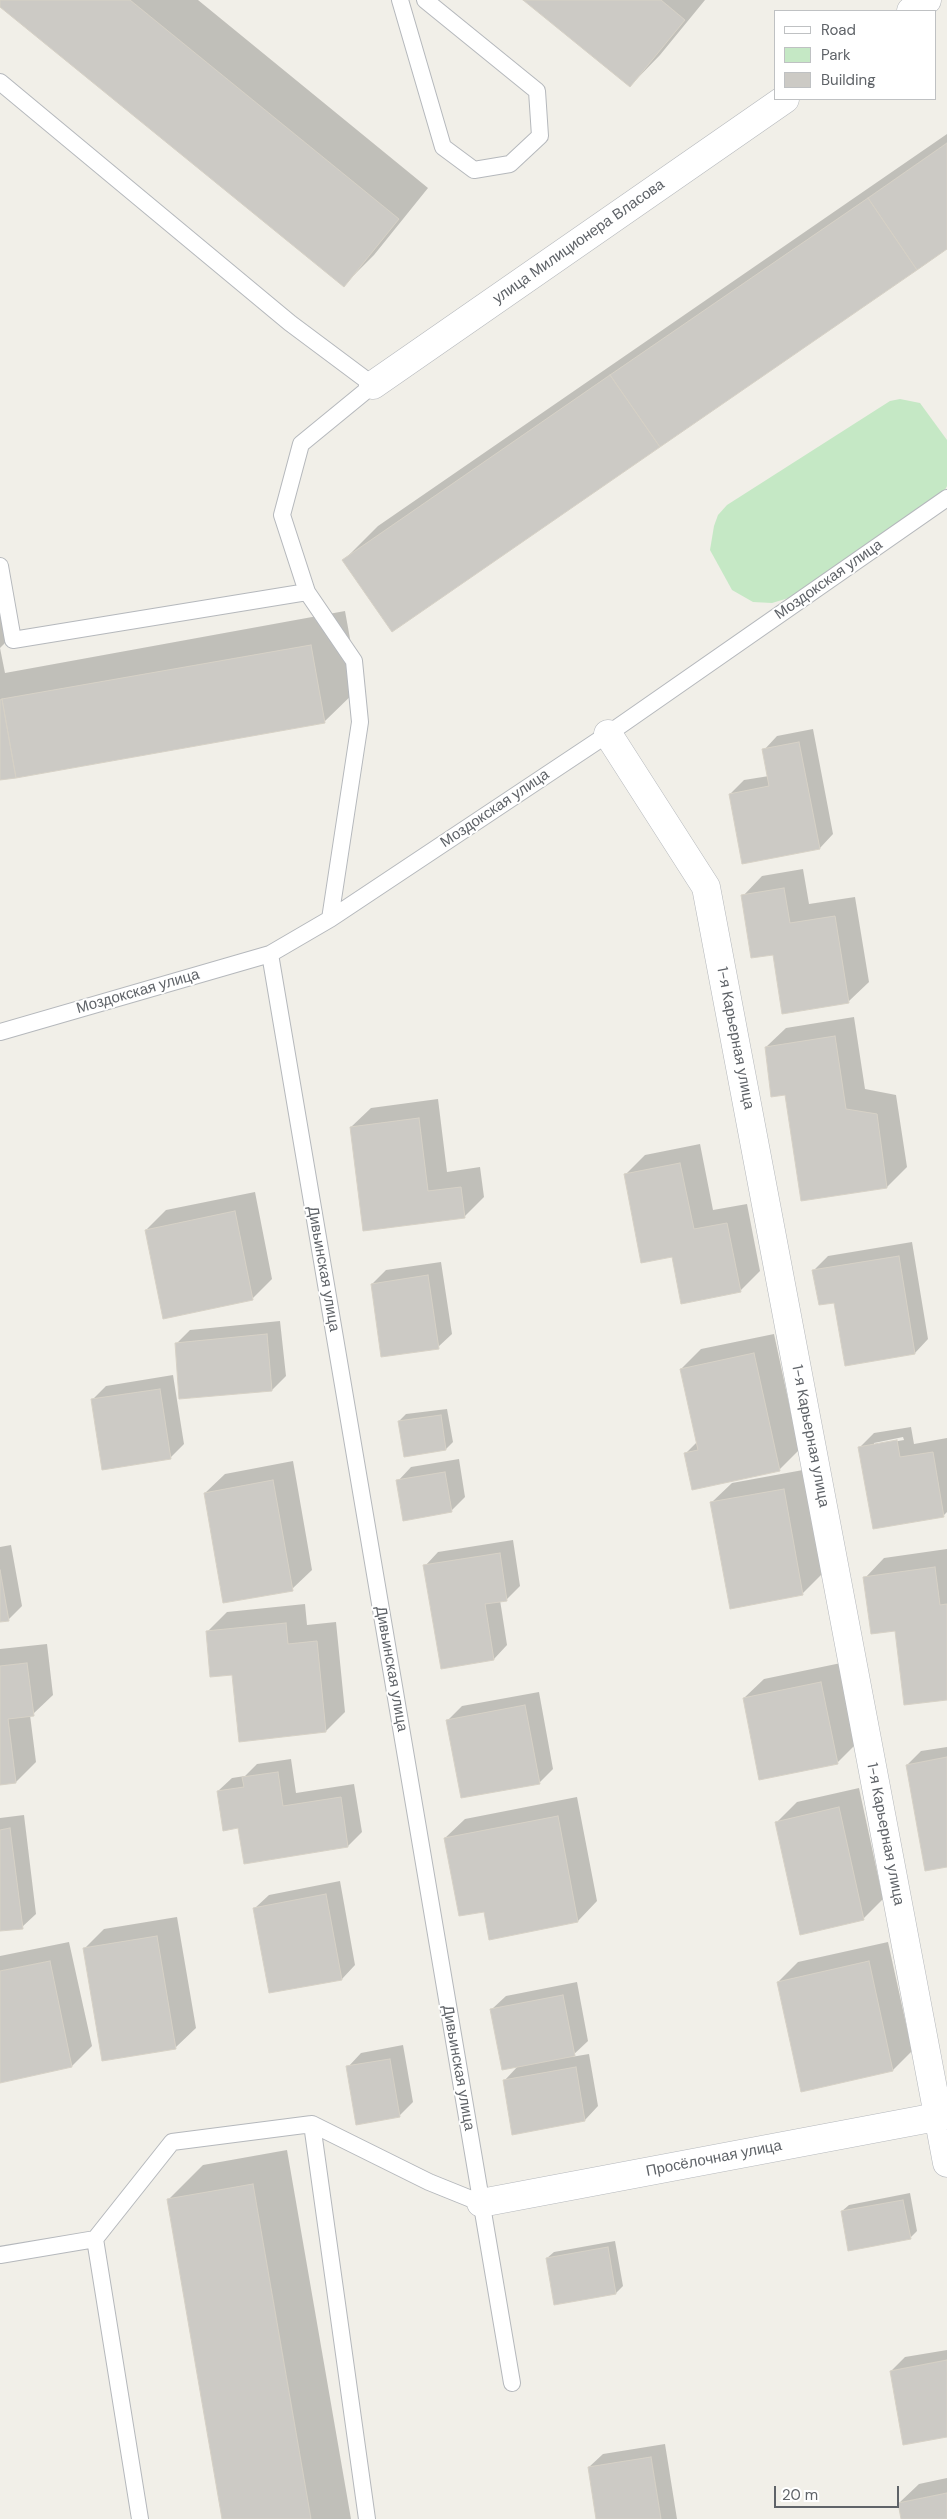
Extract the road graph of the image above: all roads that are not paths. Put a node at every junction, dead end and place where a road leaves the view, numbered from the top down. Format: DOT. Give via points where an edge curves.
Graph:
graph roads {
  1 [pos="400,0"];
  2 [pos="425,0"];
  3 [pos="927,0"];
  4 [pos="912,10"];
  5 [pos="0,82"];
  6 [pos="784,100"];
  7 [pos="373,385"];
  8 [pos="947,498"];
  9 [pos="0,566"];
  10 [pos="307,592"];
  11 [pos="608,734"];
  12 [pos="330,919"];
  13 [pos="270,954"];
  14 [pos="0,1032"];
  15 [pos="942,2116"];
  16 [pos="312,2124"];
  17 [pos="947,2163"];
  18 [pos="481,2203"];
  19 [pos="95,2239"];
  20 [pos="0,2255"];
  21 [pos="512,2383"];
  22 [pos="140,2519"];
  23 [pos="367,2519"];
  1 -- 2 [label="lane" via="443,147 474,170 510,164 540,136 538,91"];
  3 -- 4 [label="street"];
  5 -- 7 [label="lane" via="290,323"];
  6 -- 7 [label="street, улица Милиционера Власова"];
  7 -- 10 [label="lane" via="301,444 282,515"];
  8 -- 11 [label="lane, Моздокская улица"];
  9 -- 10 [label="lane" via="14,640"];
  10 -- 12 [label="lane" via="354,661 360,722"];
  11 -- 12 [label="lane, Моздокская улица"];
  11 -- 15 [label="street, 1-я Карьерная улица" via="706,887"];
  12 -- 13 [label="lane, Моздокская улица"];
  13 -- 14 [label="lane, Моздокская улица"];
  13 -- 18 [label="lane, Дивьинская улица"];
  15 -- 17 [label="street, 1-я Карьерная улица"];
  15 -- 18 [label="street, Просёлочная улица"];
  16 -- 18 [label="lane" via="429,2182"];
  16 -- 19 [label="lane" via="172,2142"];
  16 -- 23 [label="lane"];
  18 -- 21 [label="lane, Дивьинская улица"];
  19 -- 20 [label="lane"];
  19 -- 22 [label="lane"];
}
